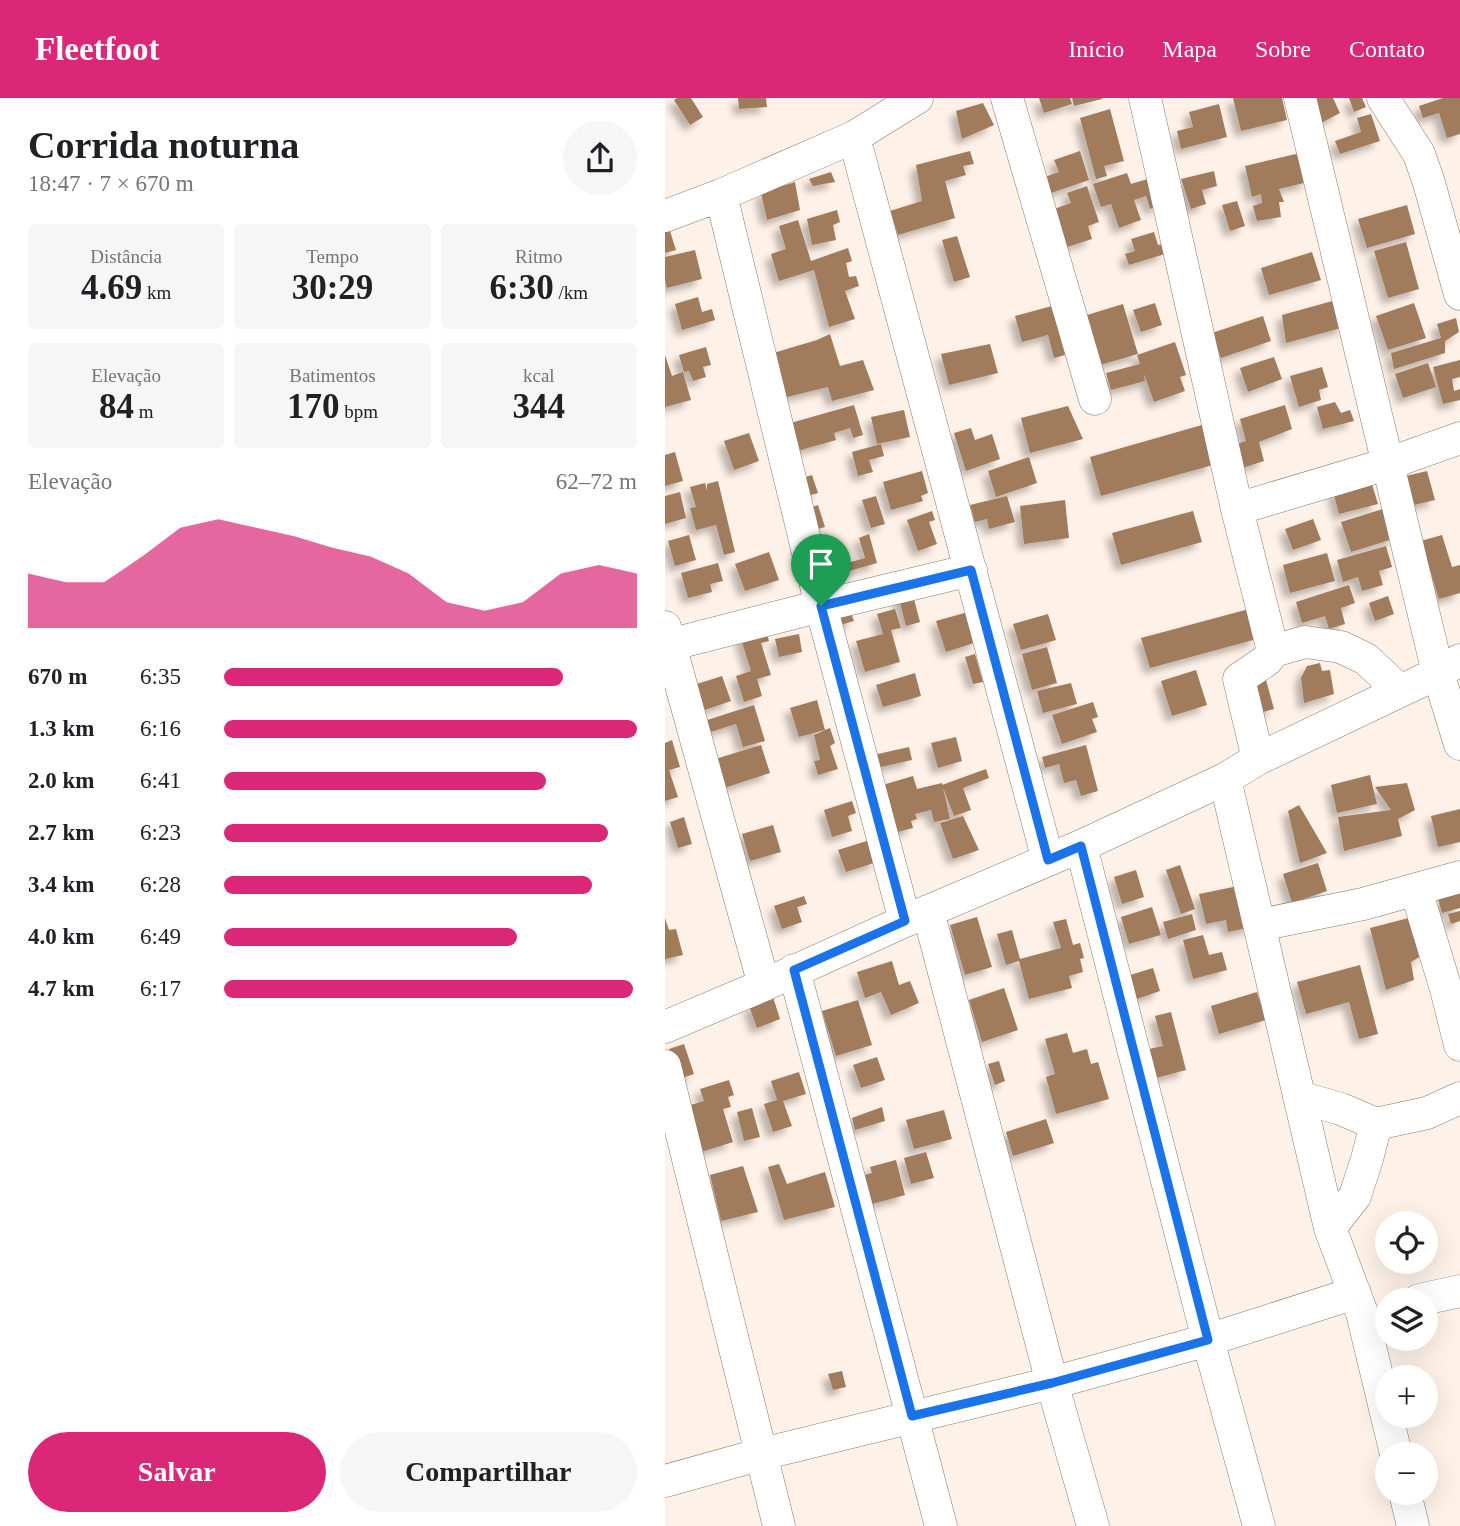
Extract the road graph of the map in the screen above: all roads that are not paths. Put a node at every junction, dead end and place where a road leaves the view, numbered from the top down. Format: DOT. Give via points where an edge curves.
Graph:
graph roads {
  1 [pos="917,98"];
  2 [pos="1007,98"];
  3 [pos="1145,98"];
  4 [pos="1300,98"];
  5 [pos="1383,98"];
  6 [pos="854,136"];
  7 [pos="721,195"];
  8 [pos="665,216"];
  9 [pos="1460,294"];
  10 [pos="1095,399"];
  11 [pos="1460,438"];
  12 [pos="1387,464"];
  13 [pos="1237,509"];
  14 [pos="971,570"];
  15 [pos="821,606"];
  16 [pos="667,639"];
  17 [pos="1273,651"];
  18 [pos="1449,667"];
  19 [pos="1400,691"];
  20 [pos="1460,744"];
  21 [pos="1258,759"];
  22 [pos="1225,779"];
  23 [pos="1081,846"];
  24 [pos="1048,860"];
  25 [pos="1460,877"];
  26 [pos="1416,890"];
  27 [pos="917,916"];
  28 [pos="1260,925"];
  29 [pos="794,970"];
  30 [pos="764,985"];
  31 [pos="665,1027"];
  32 [pos="1460,1045"];
  33 [pos="665,1066"];
  34 [pos="1299,1097"];
  35 [pos="1460,1098"];
  36 [pos="1376,1124"];
  37 [pos="1330,1228"];
  38 [pos="1460,1291"];
  39 [pos="1438,1296"];
  40 [pos="1368,1304"];
  41 [pos="1208,1340"];
  42 [pos="1052,1383"];
  43 [pos="912,1416"];
  44 [pos="1394,1442"];
  45 [pos="761,1454"];
  46 [pos="665,1481"];
  47 [pos="1408,1505"];
  48 [pos="779,1526"];
  49 [pos="941,1526"];
  50 [pos="1093,1526"];
  51 [pos="1259,1526"];
  52 [pos="1413,1526"];
  1 -- 6 [label="street"];
  2 -- 10 [label="street"];
  3 -- 13 [label="street"];
  4 -- 12 [label="street"];
  5 -- 9 [label="street" via="1419,154"];
  6 -- 7 [label="street"];
  6 -- 14 [label="street"];
  7 -- 8 [label="street"];
  7 -- 15 [label="street"];
  11 -- 12 [label="street"];
  12 -- 13 [label="street"];
  12 -- 18 [label="street"];
  13 -- 17 [label="street"];
  14 -- 15 [label="street"];
  14 -- 24 [label="street"];
  15 -- 16 [label="street"];
  15 -- 27 [label="street"];
  16 -- 30 [label="street"];
  17 -- 19 [label="street" via="1305,642 1341,647 1366,659"];
  17 -- 21 [label="street" via="1239,678"];
  18 -- 19 [label="street"];
  18 -- 20 [label="street"];
  19 -- 21 [label="street"];
  21 -- 22 [label="street"];
  22 -- 23 [label="street"];
  22 -- 28 [label="street"];
  23 -- 24 [label="street"];
  23 -- 41 [label="street"];
  24 -- 27 [label="street"];
  25 -- 26 [label="street"];
  26 -- 28 [label="street"];
  26 -- 32 [label="street"];
  27 -- 29 [label="street"];
  27 -- 42 [label="street"];
  28 -- 34 [label="street"];
  29 -- 30 [label="street"];
  29 -- 43 [label="street"];
  30 -- 31 [label="street"];
  33 -- 45 [label="street"];
  34 -- 36 [label="street"];
  34 -- 37 [label="street"];
  35 -- 36 [label="street" via="1427,1113"];
  36 -- 37 [label="street" via="1355,1196"];
  37 -- 40 [label="street"];
  38 -- 39 [label="street"];
  40 -- 41 [label="street"];
  40 -- 44 [label="street"];
  41 -- 42 [label="street"];
  41 -- 51 [label="street"];
  42 -- 43 [label="street"];
  42 -- 50 [label="street"];
  43 -- 45 [label="street"];
  43 -- 49 [label="street"];
  45 -- 46 [label="street"];
  45 -- 48 [label="street"];
  47 -- 52 [label="street"];
}
